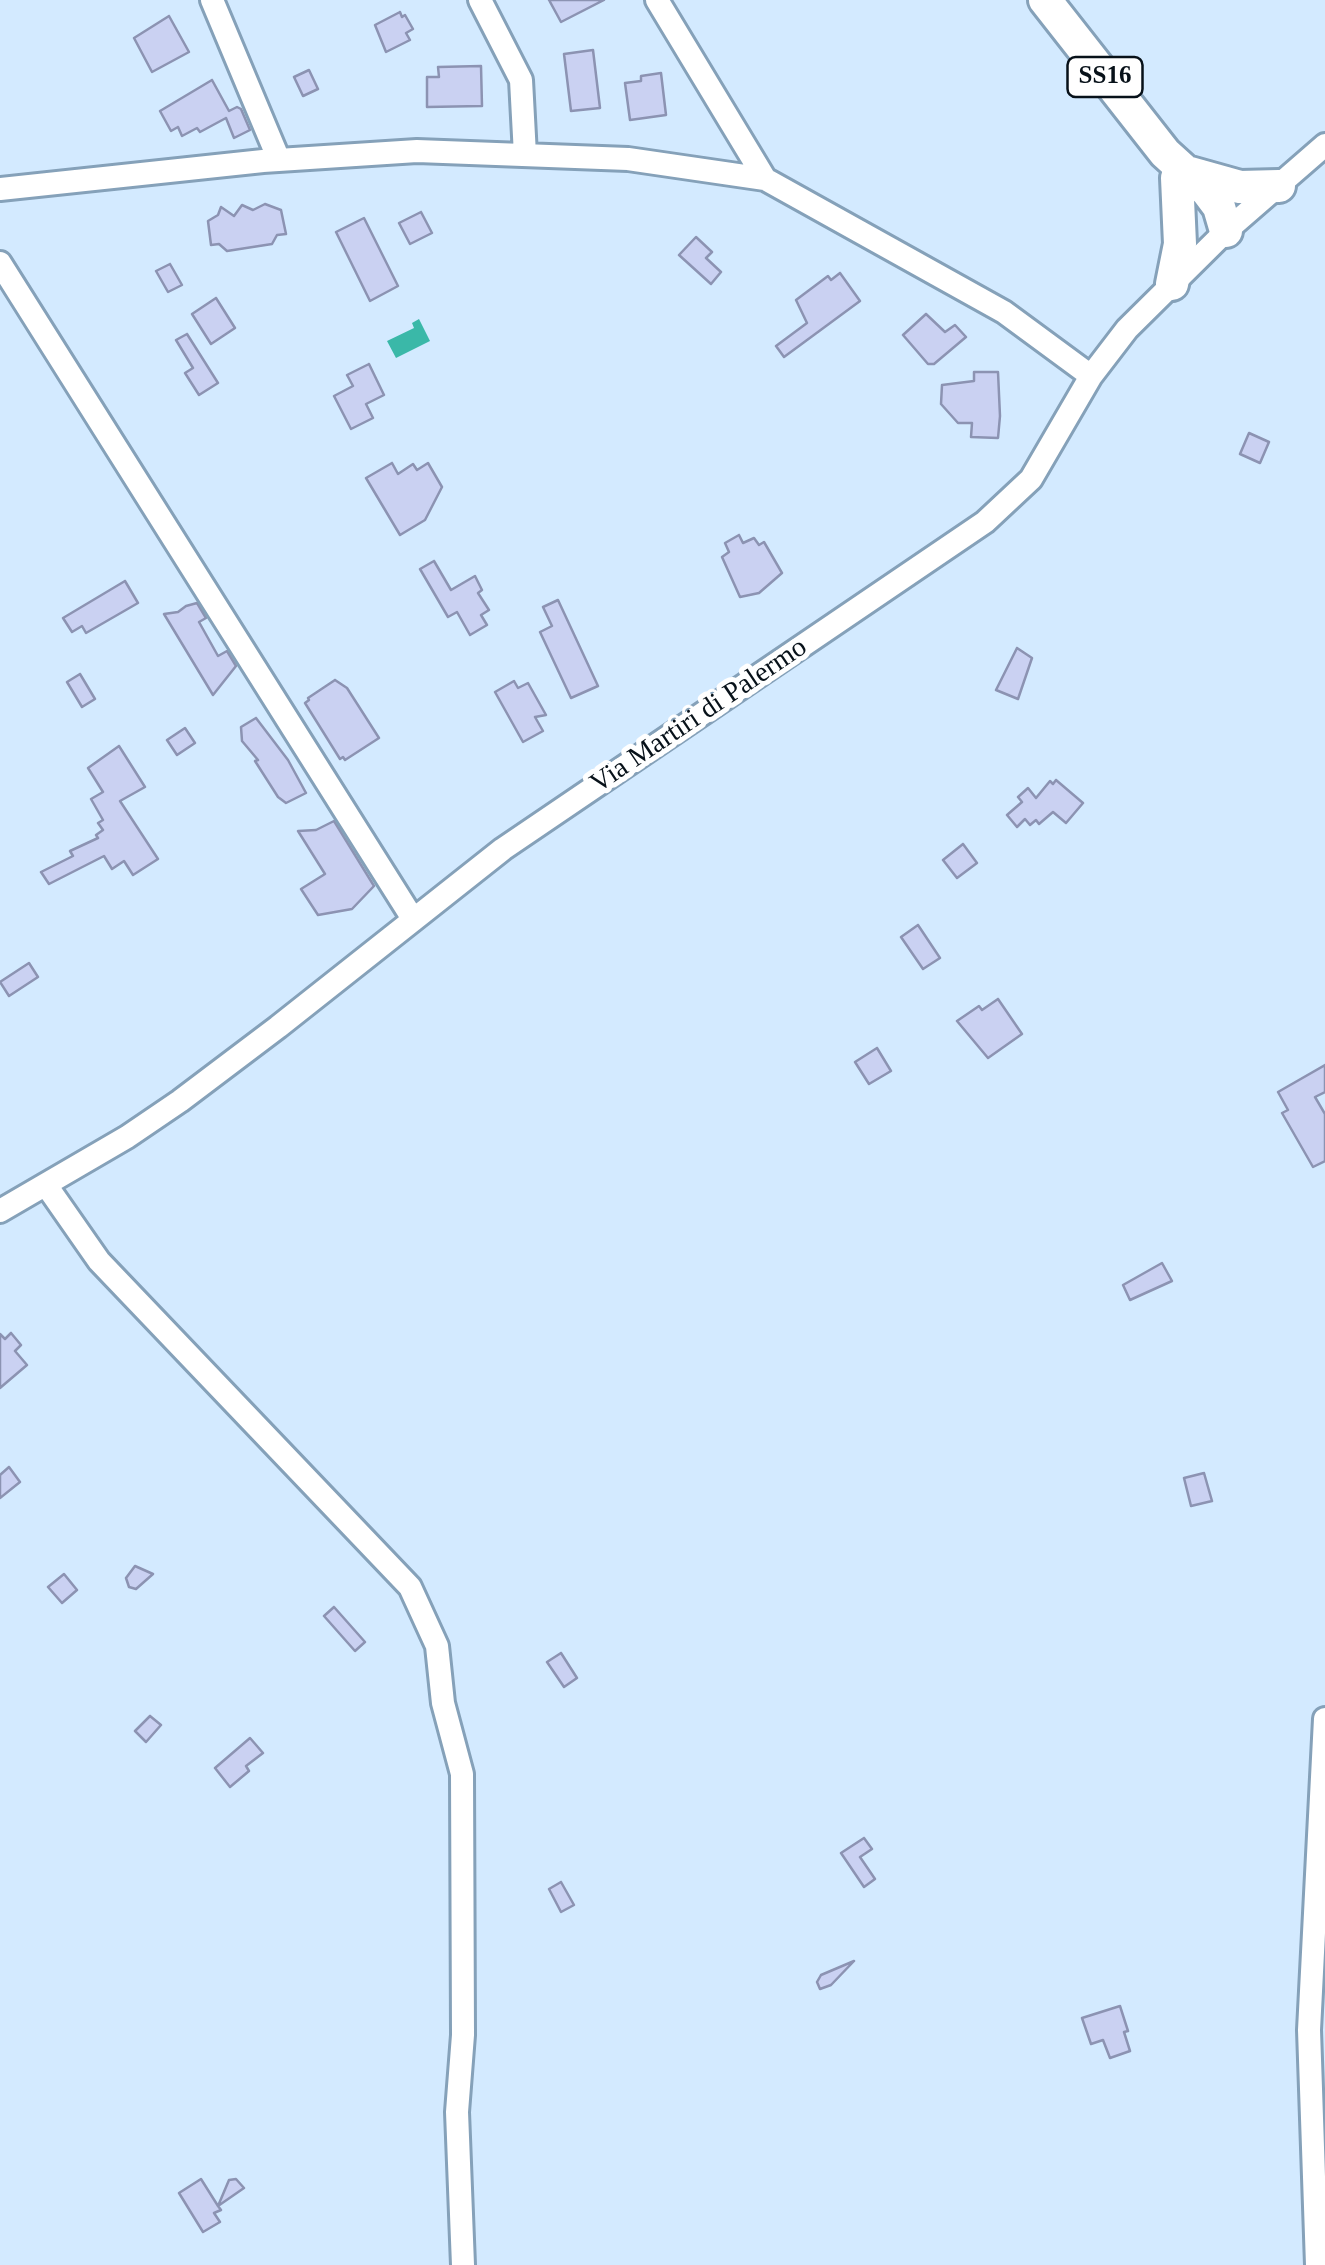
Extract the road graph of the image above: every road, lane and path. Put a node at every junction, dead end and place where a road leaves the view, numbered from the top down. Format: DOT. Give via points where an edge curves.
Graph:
graph roads {
  1 [pos="212,0"];
  2 [pos="480,0"];
  3 [pos="657,0"];
  4 [pos="1045,0"];
  5 [pos="525,155"];
  6 [pos="1321,156"];
  7 [pos="279,160"];
  8 [pos="1176,168"];
  9 [pos="765,179"];
  10 [pos="1278,186"];
  11 [pos="0,188"];
  12 [pos="1226,231"];
  13 [pos="0,263"];
  14 [pos="1172,284"];
  15 [pos="1091,376"];
  16 [pos="413,919"];
  17 [pos="46,1185"];
  18 [pos="0,1211"];
  19 [pos="1325,1720"];
  20 [pos="463,2265"];
  21 [pos="1317,2265"];
  1 -- 7 [label="street"];
  2 -- 5 [label="street" via="521,80"];
  3 -- 9 [label="street"];
  4 -- 8 [label="highway, SS16"];
  5 -- 7 [label="street" via="418,151"];
  5 -- 9 [label="street" via="628,159"];
  6 -- 10 [label="street, Via Martiri di Palermo"];
  7 -- 11 [label="street"];
  8 -- 10 [label="highway" via="1240,187"];
  8 -- 12 [label="highway, SS16" via="1195,210"];
  8 -- 14 [label="highway" via="1180,244"];
  9 -- 15 [label="street" via="1004,312"];
  10 -- 12 [label="street, Via Martiri di Palermo"];
  12 -- 14 [label="street, Via Martiri di Palermo"];
  13 -- 16 [label="street"];
  14 -- 15 [label="street, Via Martiri di Palermo"];
  15 -- 16 [label="street, Via Martiri di Palermo" via="1031,479 984,522 518,839"];
  16 -- 17 [label="street, Via Martiri di Palermo" via="180,1101"];
  17 -- 18 [label="street, Via Martiri di Palermo"];
  17 -- 20 [label="street" via="100,1261 410,1587 437,1646 443,1704 462,1774 457,2112"];
  19 -- 21 [label="street" via="1309,2030"];
}
